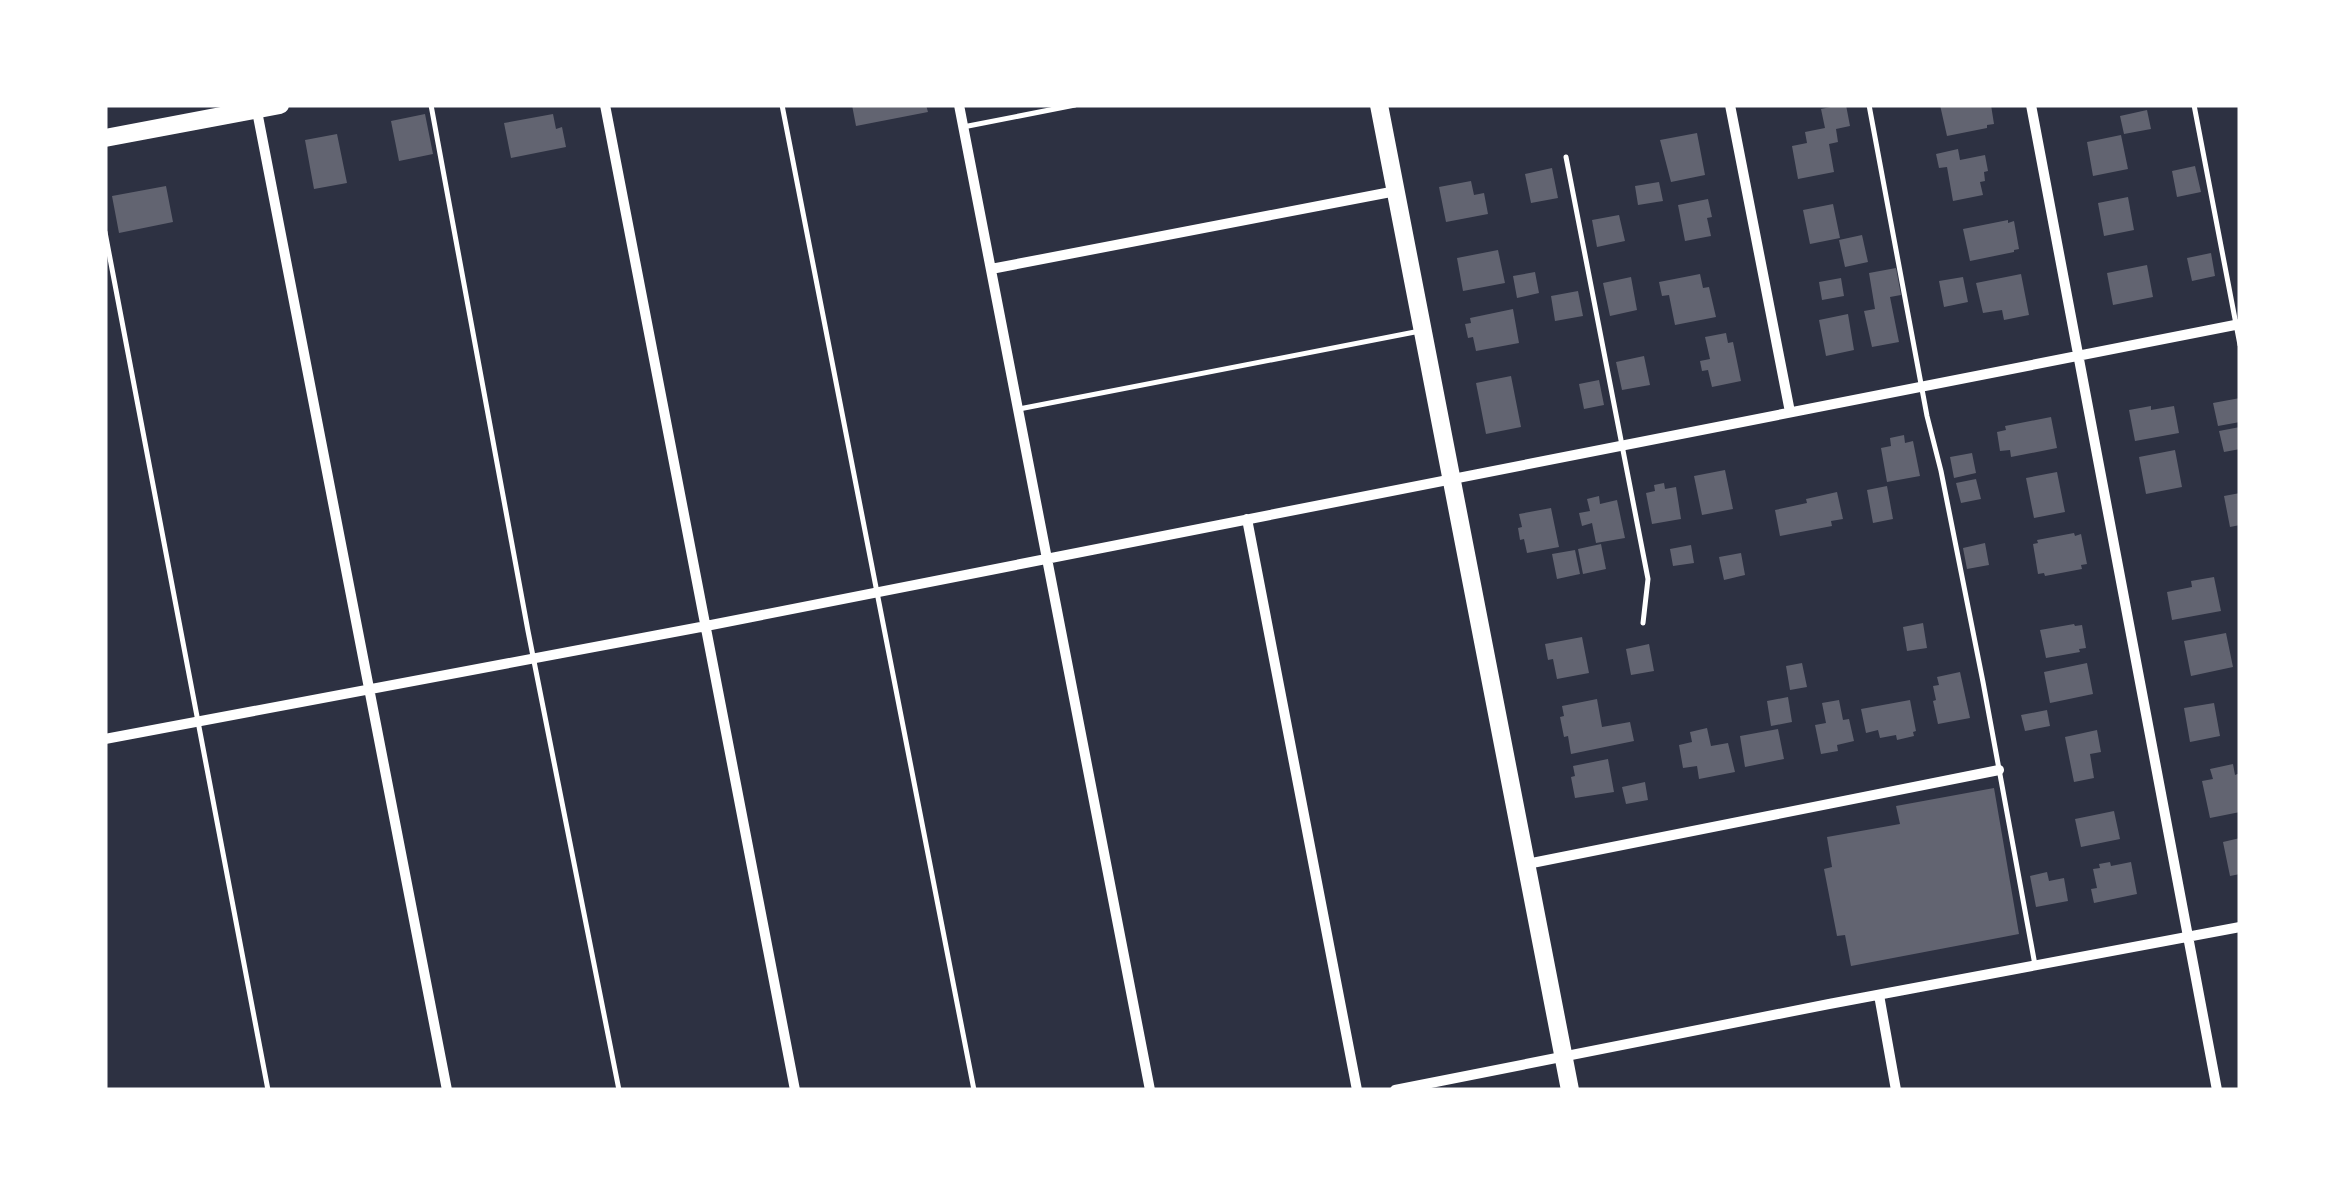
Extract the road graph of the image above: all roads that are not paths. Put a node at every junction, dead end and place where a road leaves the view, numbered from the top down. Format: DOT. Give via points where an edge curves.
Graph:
graph roads {
  1 [pos="280,105"];
  2 [pos="431,105"];
  3 [pos="605,105"];
  4 [pos="782,105"];
  5 [pos="959,105"];
  6 [pos="1075,105"];
  7 [pos="1379,105"];
  8 [pos="1730,105"];
  9 [pos="1869,105"];
  10 [pos="2031,105"];
  11 [pos="2194,105"];
  12 [pos="256,107"];
  13 [pos="963,127"];
  14 [pos="105,138"];
  15 [pos="1566,157"];
  16 [pos="1396,190"];
  17 [pos="105,232"];
  18 [pos="991,268"];
  19 [pos="2238,324"];
  20 [pos="1423,330"];
  21 [pos="2240,346"];
  22 [pos="2079,355"];
  23 [pos="1923,386"];
  24 [pos="1018,409"];
  25 [pos="1790,412"];
  26 [pos="1622,445"];
  27 [pos="1452,479"];
  28 [pos="1247,519"];
  29 [pos="1047,559"];
  30 [pos="877,592"];
  31 [pos="1643,623"];
  32 [pos="706,626"];
  33 [pos="534,658"];
  34 [pos="369,690"];
  35 [pos="197,722"];
  36 [pos="105,740"];
  37 [pos="1999,770"];
  38 [pos="1527,864"];
  39 [pos="2240,927"];
  40 [pos="2187,937"];
  41 [pos="2035,965"];
  42 [pos="1879,995"];
  43 [pos="1564,1056"];
  44 [pos="268,1090"];
  45 [pos="446,1090"];
  46 [pos="619,1090"];
  47 [pos="795,1090"];
  48 [pos="974,1090"];
  49 [pos="1150,1090"];
  50 [pos="1357,1090"];
  51 [pos="1395,1090"];
  52 [pos="1570,1090"];
  53 [pos="1896,1090"];
  54 [pos="2217,1090"];
  1 -- 12 [label="main road"];
  2 -- 33 [label="lane"];
  3 -- 32 [label="street"];
  4 -- 30 [label="lane"];
  5 -- 13 [label="street"];
  6 -- 13 [label="lane"];
  7 -- 16 [label="main road"];
  8 -- 25 [label="street"];
  9 -- 23 [label="lane"];
  10 -- 22 [label="street"];
  11 -- 19 [label="lane"];
  12 -- 14 [label="main road"];
  12 -- 34 [label="street"];
  13 -- 18 [label="street"];
  15 -- 26 [label="lane"];
  16 -- 18 [label="street"];
  16 -- 20 [label="main road"];
  17 -- 35 [label="lane"];
  18 -- 24 [label="street"];
  19 -- 21 [label="lane"];
  19 -- 22 [label="street"];
  20 -- 24 [label="lane"];
  20 -- 27 [label="main road"];
  22 -- 23 [label="street"];
  22 -- 40 [label="street"];
  23 -- 25 [label="street"];
  23 -- 37 [label="lane"];
  24 -- 29 [label="street"];
  25 -- 26 [label="street"];
  26 -- 27 [label="street"];
  26 -- 31 [label="lane" via="1648,579"];
  27 -- 28 [label="street"];
  27 -- 38 [label="main road"];
  28 -- 29 [label="street"];
  28 -- 50 [label="street"];
  29 -- 30 [label="street"];
  29 -- 49 [label="street"];
  30 -- 32 [label="street"];
  30 -- 48 [label="lane"];
  32 -- 33 [label="street"];
  32 -- 47 [label="street"];
  33 -- 34 [label="street"];
  33 -- 46 [label="lane"];
  34 -- 35 [label="street"];
  34 -- 45 [label="street"];
  35 -- 36 [label="street"];
  35 -- 44 [label="lane"];
  37 -- 38 [label="street"];
  37 -- 41 [label="lane"];
  38 -- 43 [label="main road"];
  39 -- 40 [label="street"];
  40 -- 41 [label="street"];
  40 -- 54 [label="street"];
  41 -- 42 [label="street"];
  42 -- 43 [label="street"];
  42 -- 53 [label="street"];
  43 -- 51 [label="street"];
  43 -- 52 [label="main road"];
}
